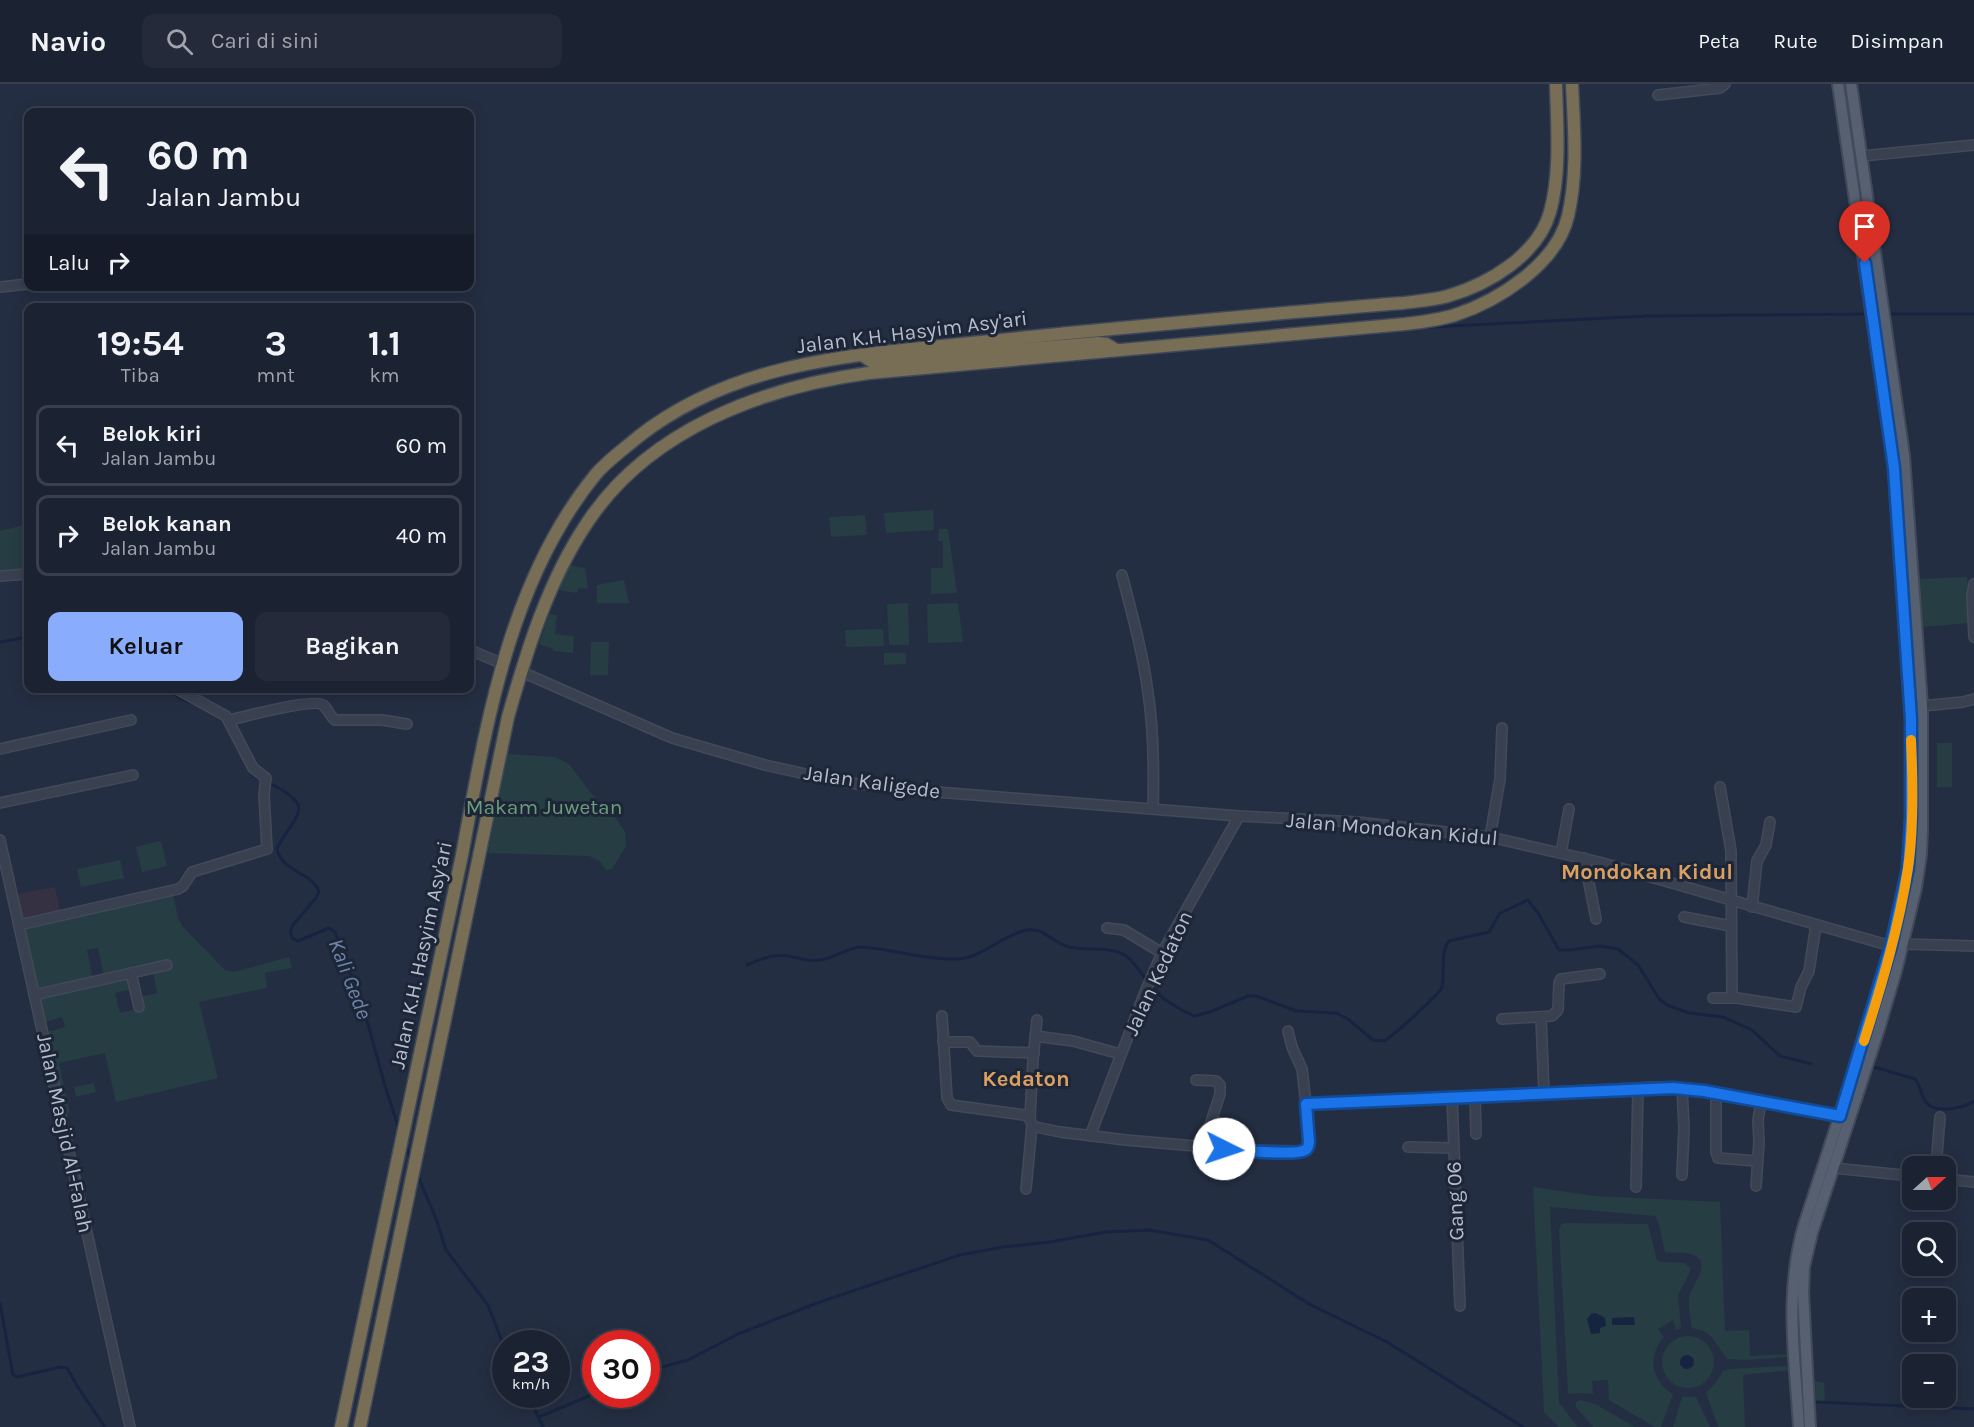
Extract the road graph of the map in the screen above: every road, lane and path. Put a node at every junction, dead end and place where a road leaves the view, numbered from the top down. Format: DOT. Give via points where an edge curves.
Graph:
graph roads {
  1 [pos="1556,84"];
  2 [pos="1572,84"];
  3 [pos="1725,84"];
  4 [pos="1838,84"];
  5 [pos="1851,84"];
  6 [pos="1658,95"];
  7 [pos="1974,145"];
  8 [pos="1862,156"];
  9 [pos="1875,243"];
  10 [pos="1862,245"];
  11 [pos="1501,271"];
  12 [pos="24,284"];
  13 [pos="0,287"];
  14 [pos="1511,287"];
  15 [pos="997,340"];
  16 [pos="1117,351"];
  17 [pos="861,354"];
  18 [pos="972,364"];
  19 [pos="1894,422"];
  20 [pos="24,574"];
  21 [pos="1122,575"];
  22 [pos="0,576"];
  23 [pos="1974,584"];
  24 [pos="1910,622"];
  25 [pos="1974,637"];
  26 [pos="474,652"];
  27 [pos="503,664"];
  28 [pos="522,672"];
  29 [pos="185,693"];
  30 [pos="1974,699"];
  31 [pos="1922,706"];
  32 [pos="131,720"];
  33 [pos="229,720"];
  34 [pos="406,724"];
  35 [pos="1502,728"];
  36 [pos="0,749"];
  37 [pos="496,770"];
  38 [pos="133,775"];
  39 [pos="1720,787"];
  40 [pos="0,803"];
  41 [pos="1153,808"];
  42 [pos="1569,809"];
  43 [pos="1239,816"];
  44 [pos="1770,822"];
  45 [pos="1490,837"];
  46 [pos="0,840"];
  47 [pos="1561,853"];
  48 [pos="1584,858"];
  49 [pos="1913,873"];
  50 [pos="458,876"];
  51 [pos="1731,901"];
  52 [pos="1752,907"];
  53 [pos="1683,917"];
  54 [pos="1596,919"];
  55 [pos="19,924"];
  56 [pos="1816,925"];
  57 [pos="1731,926"];
  58 [pos="1107,928"];
  59 [pos="1903,944"];
  60 [pos="1891,946"];
  61 [pos="1974,946"];
  62 [pos="1162,953"];
  63 [pos="167,965"];
  64 [pos="130,973"];
  65 [pos="1600,974"];
  66 [pos="34,994"];
  67 [pos="1713,998"];
  68 [pos="1732,998"];
  69 [pos="139,1007"];
  70 [pos="942,1016"];
  71 [pos="1541,1017"];
  72 [pos="1502,1019"];
  73 [pos="1037,1020"];
  74 [pos="1288,1030"];
  75 [pos="1035,1036"];
  76 [pos="1870,1039"];
  77 [pos="943,1042"];
  78 [pos="1034,1053"];
  79 [pos="1120,1054"];
  80 [pos="1196,1080"];
  81 [pos="1638,1088"];
  82 [pos="1682,1088"];
  83 [pos="1544,1092"];
  84 [pos="1716,1093"];
  85 [pos="1475,1095"];
  86 [pos="1452,1096"];
  87 [pos="1761,1101"];
  88 [pos="1306,1104"];
  89 [pos="1840,1116"];
  90 [pos="1940,1117"];
  91 [pos="1031,1121"];
  92 [pos="1476,1134"];
  93 [pos="1090,1136"];
  94 [pos="1208,1147"];
  95 [pos="1408,1148"];
  96 [pos="1453,1148"];
  97 [pos="1937,1156"];
  98 [pos="1756,1161"];
  99 [pos="1829,1172"];
  100 [pos="1682,1175"];
  101 [pos="1902,1176"];
  102 [pos="1956,1180"];
  103 [pos="1974,1182"];
  104 [pos="1756,1186"];
  105 [pos="1636,1187"];
  106 [pos="1026,1189"];
  107 [pos="1460,1306"];
  108 [pos="1806,1360"];
  109 [pos="1794,1361"];
  110 [pos="130,1427"];
  111 [pos="341,1427"];
  112 [pos="360,1427"];
  113 [pos="1799,1427"];
  114 [pos="1810,1427"];
  1 -- 11 [label="highway, Jalan K.H. Hasyim Asy'ari" via="1556,177 1551,210 1536,240"];
  2 -- 14 [label="highway, Jalan K.H. Hasyim Asy'ari" via="1574,158 1566,224 1546,257"];
  3 -- 6 [label="street" via="1720,88"];
  4 -- 10 [label="main road"];
  5 -- 8 [label="main road"];
  7 -- 8 [label="street"];
  8 -- 9 [label="main road"];
  9 -- 10 [label="main road"];
  9 -- 19 [label="main road"];
  10 -- 19 [label="main road"];
  11 -- 14 [label="highway"];
  11 -- 15 [label="highway, Jalan K.H. Hasyim Asy'ari" via="1461,292 1423,301"];
  12 -- 13 [label="street"];
  14 -- 16 [label="highway, Jalan K.H. Hasyim Asy'ari" via="1470,309 1430,321"];
  15 -- 16 [label="highway" via="989,346 991,352 1098,343"];
  15 -- 17 [label="highway, Jalan K.H. Hasyim Asy'ari"];
  16 -- 18 [label="highway, Jalan K.H. Hasyim Asy'ari"];
  17 -- 18 [label="highway" via="879,362 982,354 982,360"];
  17 -- 27 [label="highway, Jalan K.H. Hasyim Asy'ari" via="801,364 734,385 674,412 619,452 587,486 552,542"];
  18 -- 28 [label="highway, Jalan K.H. Hasyim Asy'ari" via="860,374 804,385 730,410 662,447 615,488 586,523 554,584"];
  19 -- 24 [label="main road" via="1894,468"];
  20 -- 22 [label="street"];
  21 -- 41 [label="street" via="1149,693"];
  23 -- 25 [label="street"];
  24 -- 31 [label="main road"];
  24 -- 49 [label="main road"];
  26 -- 27 [label="street"];
  27 -- 50 [label="highway, Jalan K.H. Hasyim Asy'ari" via="486,725"];
  28 -- 37 [label="highway, Jalan K.H. Hasyim Asy'ari"];
  28 -- 41 [label="street, Jalan Kaligede" via="672,738 783,769 858,784"];
  29 -- 33 [label="street"];
  30 -- 31 [label="street"];
  31 -- 49 [label="main road" via="1921,854"];
  32 -- 36 [label="street"];
  33 -- 34 [label="street" via="317,704 324,705 334,720"];
  33 -- 55 [label="street" via="253,768 265,777 266,850 192,872 178,889"];
  35 -- 45 [label="street" via="1500,778"];
  37 -- 50 [label="highway" via="485,784 466,884 460,885"];
  37 -- 112 [label="highway, Jalan K.H. Hasyim Asy'ari"];
  38 -- 40 [label="street"];
  39 -- 51 [label="street" via="1731,851"];
  41 -- 43 [label="street, Jalan Kaligede"];
  42 -- 47 [label="street"];
  43 -- 45 [label="street, Jalan Mondokan Kidul" via="1357,822"];
  43 -- 62 [label="street, Jalan Kedaton"];
  44 -- 52 [label="street" via="1766,845 1757,861"];
  45 -- 47 [label="street, Jalan Mondokan Kidul"];
  46 -- 55 [label="street, Jalan Masjid Al-Falah"];
  47 -- 48 [label="street, Jalan Mondokan Kidul"];
  48 -- 51 [label="street, Jalan Mondokan Kidul"];
  48 -- 54 [label="street"];
  49 -- 59 [label="main road"];
  49 -- 60 [label="main road"];
  50 -- 111 [label="highway, Jalan K.H. Hasyim Asy'ari"];
  51 -- 52 [label="street, Jalan Mondokan Kidul"];
  51 -- 57 [label="street"];
  52 -- 56 [label="street, Jalan Mondokan Kidul"];
  53 -- 57 [label="street"];
  55 -- 66 [label="street, Jalan Masjid Al-Falah"];
  56 -- 60 [label="street, Jalan Mondokan Kidul"];
  56 -- 68 [label="street" via="1809,971 1796,1007"];
  57 -- 68 [label="street"];
  58 -- 62 [label="street" via="1124,930"];
  59 -- 61 [label="street"];
  59 -- 76 [label="main road"];
  60 -- 76 [label="main road"];
  62 -- 79 [label="street, Jalan Kedaton"];
  63 -- 64 [label="street"];
  64 -- 66 [label="street"];
  64 -- 69 [label="street"];
  65 -- 71 [label="street" via="1562,979 1557,1012"];
  66 -- 110 [label="street, Jalan Masjid Al-Falah"];
  67 -- 68 [label="street"];
  70 -- 77 [label="street"];
  71 -- 72 [label="street"];
  71 -- 83 [label="street"];
  73 -- 75 [label="street"];
  74 -- 88 [label="street" via="1301,1064"];
  75 -- 78 [label="street"];
  75 -- 79 [label="street"];
  76 -- 89 [label="main road"];
  76 -- 99 [label="main road"];
  77 -- 78 [label="street" via="970,1042 977,1051"];
  77 -- 91 [label="street" via="947,1098 951,1105 1024,1115"];
  78 -- 91 [label="street"];
  79 -- 93 [label="street, Jalan Kedaton"];
  80 -- 94 [label="street" via="1216,1081 1220,1085"];
  81 -- 82 [label="street"];
  81 -- 83 [label="street"];
  81 -- 105 [label="street"];
  82 -- 84 [label="street"];
  82 -- 100 [label="street"];
  83 -- 85 [label="street"];
  84 -- 87 [label="street"];
  84 -- 98 [label="street" via="1718,1158"];
  85 -- 86 [label="street"];
  85 -- 92 [label="street"];
  86 -- 88 [label="street"];
  86 -- 96 [label="street, Gang 06"];
  87 -- 89 [label="street"];
  87 -- 98 [label="street"];
  88 -- 94 [label="street" via="1309,1142 1304,1150"];
  89 -- 99 [label="main road"];
  90 -- 97 [label="street"];
  91 -- 93 [label="street" via="1050,1130"];
  91 -- 106 [label="street"];
  93 -- 94 [label="street"];
  95 -- 96 [label="street"];
  96 -- 107 [label="street, Gang 06"];
  98 -- 104 [label="street"];
  99 -- 101 [label="street"];
  99 -- 108 [label="main road" via="1804,1267"];
  99 -- 109 [label="main road" via="1804,1225 1794,1268"];
  102 -- 103 [label="street"];
  108 -- 109 [label="main road"];
  108 -- 114 [label="main road"];
  109 -- 113 [label="main road"];
}
